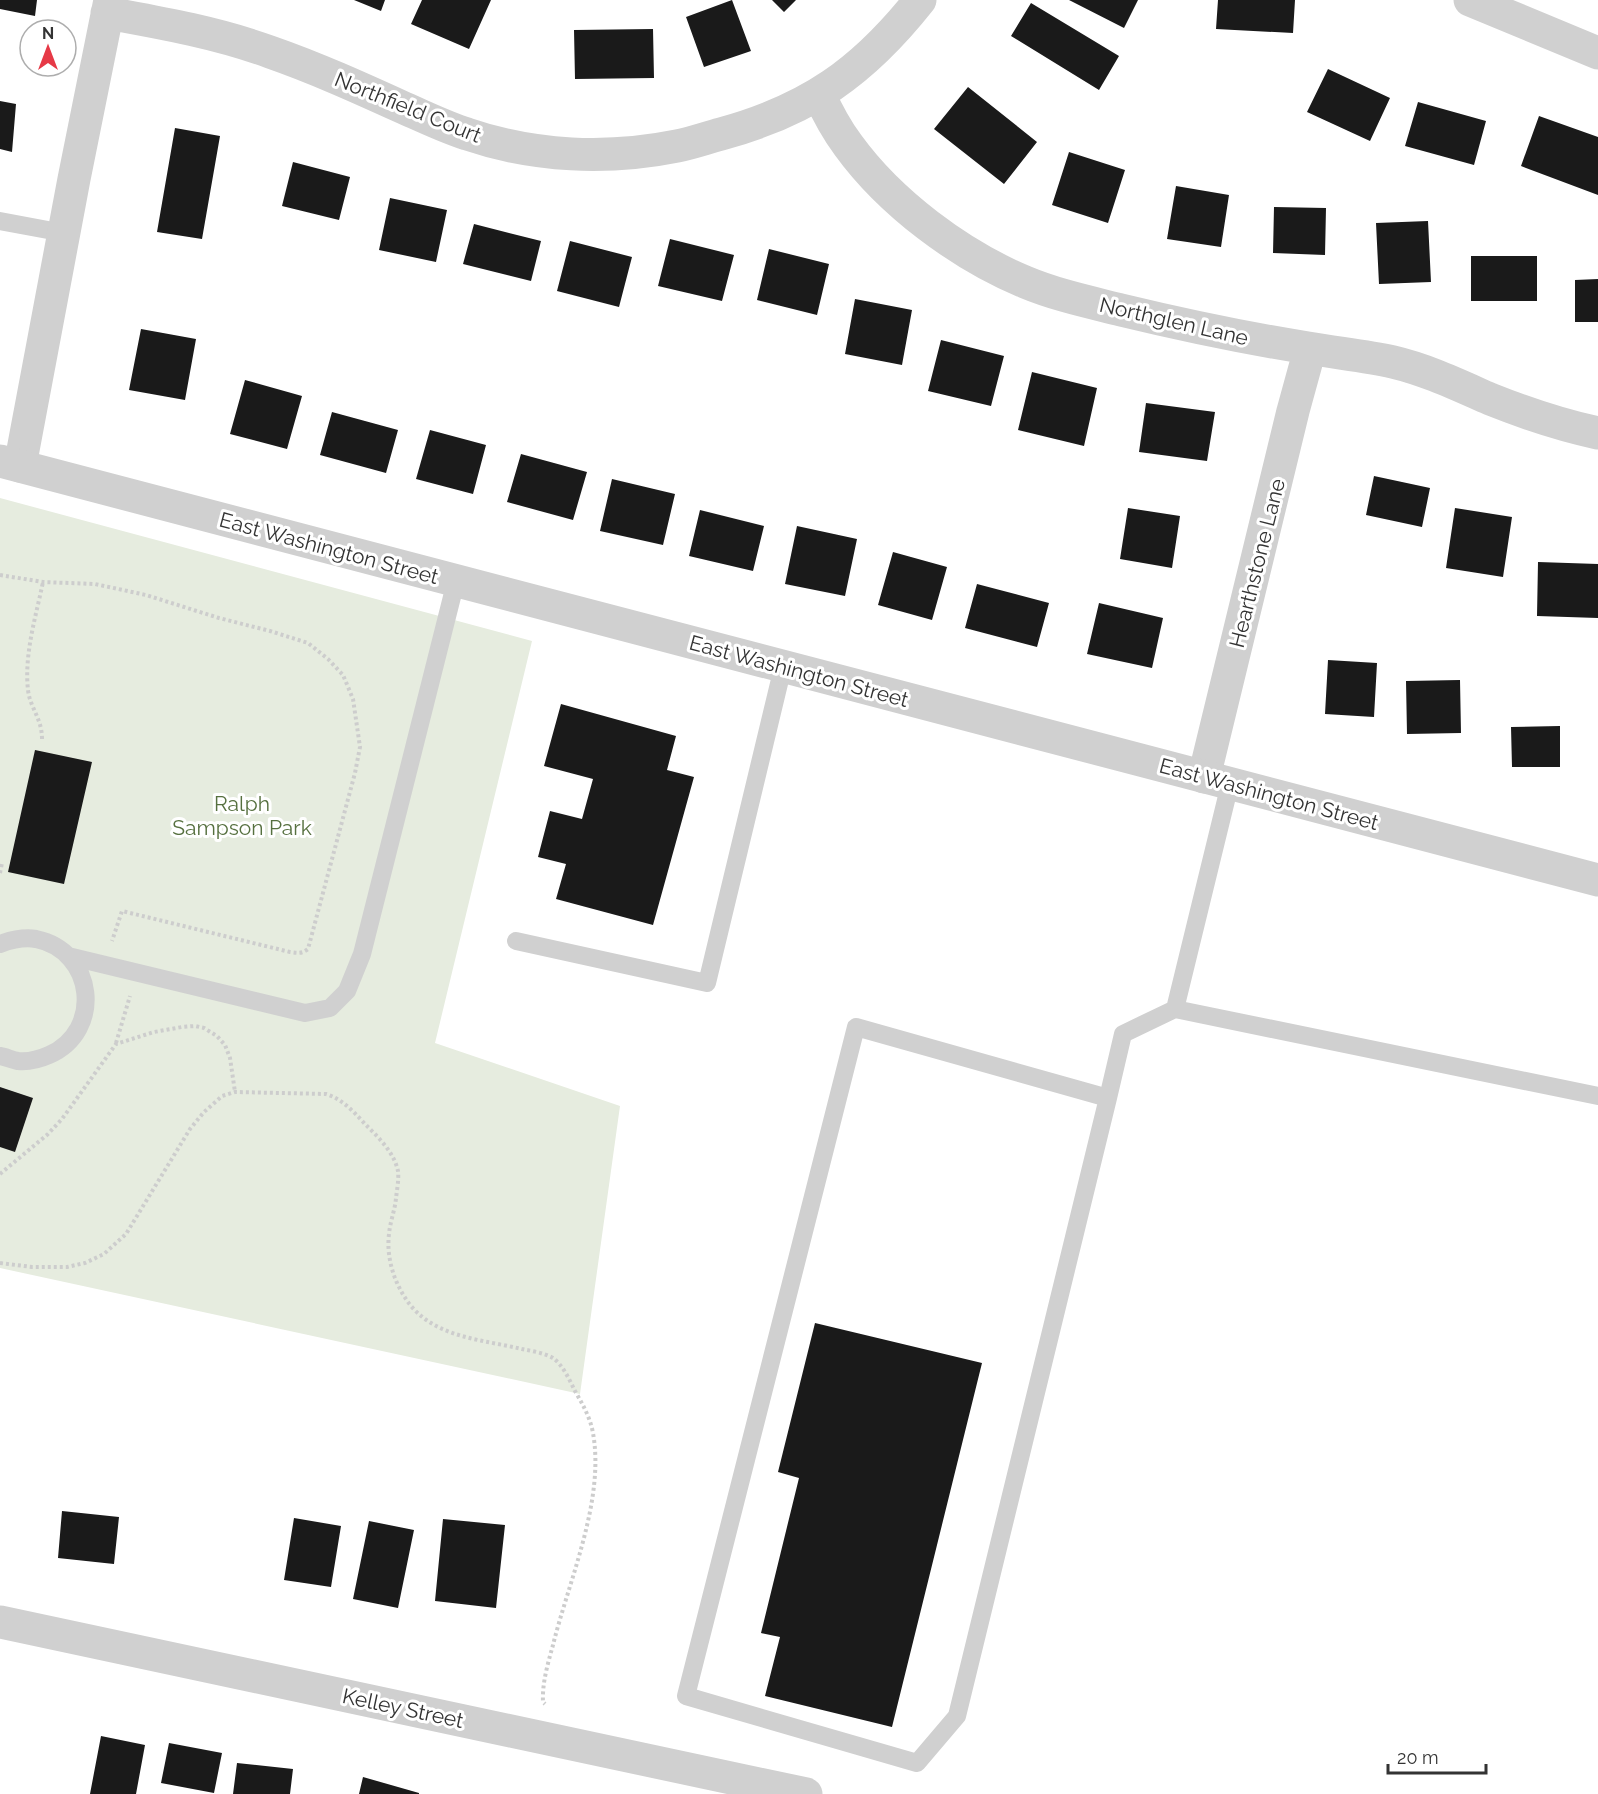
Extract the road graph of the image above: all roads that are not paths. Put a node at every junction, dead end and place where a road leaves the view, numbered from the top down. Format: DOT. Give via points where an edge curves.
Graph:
graph roads {
  1 [pos="920,0"];
  2 [pos="1470,0"];
  3 [pos="109,6"];
  4 [pos="1598,53"];
  5 [pos="819,94"];
  6 [pos="0,221"];
  7 [pos="64,233"];
  8 [pos="1310,349"];
  9 [pos="1598,433"];
  10 [pos="10,464"];
  11 [pos="456,581"];
  12 [pos="783,667"];
  13 [pos="1217,780"];
  14 [pos="1598,880"];
  15 [pos="516,941"];
  16 [pos="0,944"];
  17 [pos="68,956"];
  18 [pos="1175,1009"];
  19 [pos="0,1056"];
  20 [pos="1598,1096"];
  21 [pos="1108,1098"];
  22 [pos="0,1623"];
  23 [pos="806,1794"];
  1 -- 5 [label="street, Northfield Court" via="849,74"];
  2 -- 4 [label="street"];
  3 -- 5 [label="street, Northfield Court" via="268,51 464,134 537,151 602,155 678,146 752,125"];
  3 -- 7 [label="street, Northfield Court"];
  5 -- 8 [label="street, Northglen Lane" via="848,145 880,183 941,234 1006,273 1091,302"];
  6 -- 7 [label="lane"];
  7 -- 10 [label="street, Northfield Court"];
  8 -- 9 [label="street, Northglen Lane" via="1402,364 1523,412"];
  8 -- 13 [label="street, Hearthstone Lane" via="1272,504"];
  10 -- 11 [label="street, East Washington Street"];
  11 -- 12 [label="street, East Washington Street"];
  11 -- 17 [label="lane" via="362,954 348,992 330,1008 305,1013"];
  12 -- 13 [label="street, East Washington Street"];
  12 -- 15 [label="lane" via="706,983"];
  13 -- 14 [label="street, East Washington Street"];
  13 -- 18 [label="lane"];
  16 -- 17 [label="lane" via="35,939"];
  17 -- 19 [label="lane" via="81,974 86,994 85,1016 76,1035 60,1050 41,1059 20,1061"];
  18 -- 20 [label="lane"];
  18 -- 21 [label="lane" via="1123,1034"];
  21 -- 21 [label="lane" via="957,1716 917,1763 686,1696 856,1027"];
  22 -- 23 [label="street, Kelley Street"];
}
